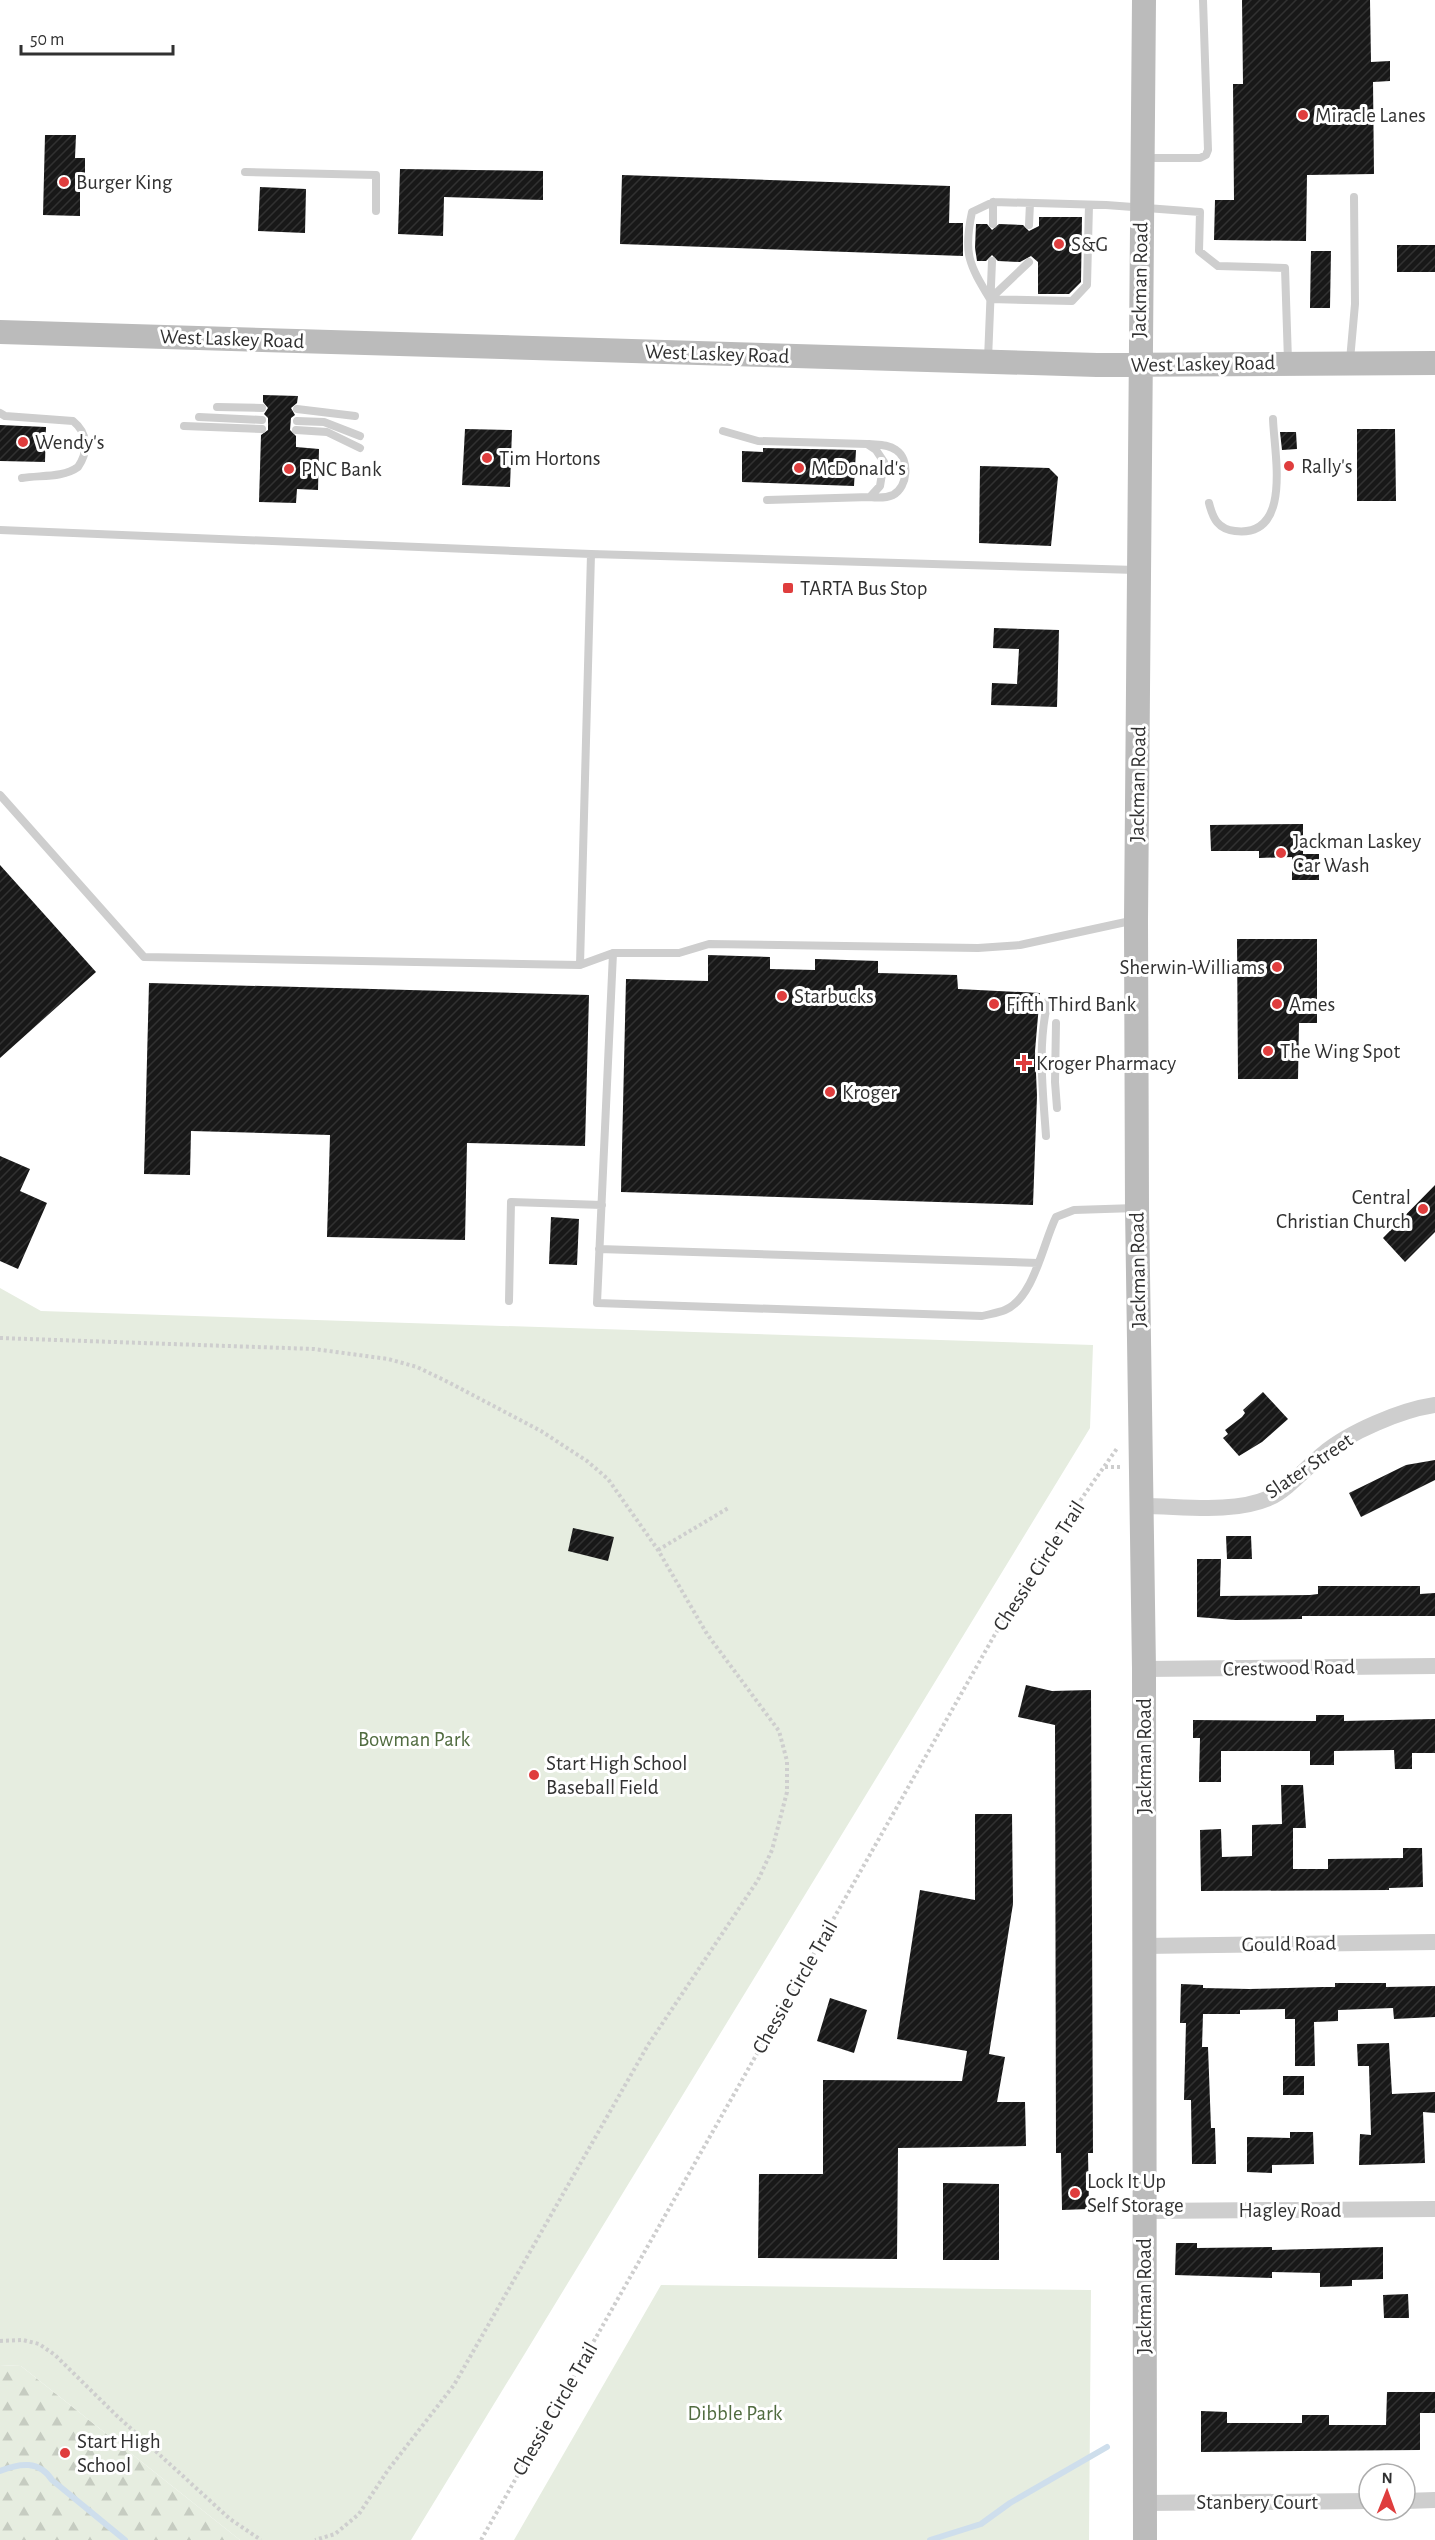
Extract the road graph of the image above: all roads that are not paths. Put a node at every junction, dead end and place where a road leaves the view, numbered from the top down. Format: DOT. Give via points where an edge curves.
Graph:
graph roads {
  1 [pos="1144,0"];
  2 [pos="1203,0"];
  3 [pos="1142,158"];
  4 [pos="245,172"];
  5 [pos="1354,197"];
  6 [pos="993,202"];
  7 [pos="1030,203"];
  8 [pos="1089,205"];
  9 [pos="1141,209"];
  10 [pos="376,211"];
  11 [pos="993,224"];
  12 [pos="1029,225"];
  13 [pos="992,261"];
  14 [pos="1029,262"];
  15 [pos="990,299"];
  16 [pos="0,332"];
  17 [pos="988,362"];
  18 [pos="1288,362"];
  19 [pos="1350,363"];
  20 [pos="1435,363"];
  21 [pos="1140,366"];
  22 [pos="217,407"];
  23 [pos="262,408"];
  24 [pos="297,409"];
  25 [pos="0,413"];
  26 [pos="355,416"];
  27 [pos="199,417"];
  28 [pos="1273,418"];
  29 [pos="184,426"];
  30 [pos="723,431"];
  31 [pos="360,436"];
  32 [pos="867,444"];
  33 [pos="360,448"];
  34 [pos="22,478"];
  35 [pos="870,497"];
  36 [pos="767,500"];
  37 [pos="1209,503"];
  38 [pos="0,530"];
  39 [pos="591,554"];
  40 [pos="1140,570"];
  41 [pos="0,795"];
  42 [pos="1136,920"];
  43 [pos="613,953"];
  44 [pos="580,965"];
  45 [pos="1048,1001"];
  46 [pos="1056,1023"];
  47 [pos="1057,1108"];
  48 [pos="1046,1136"];
  49 [pos="602,1205"];
  50 [pos="1137,1208"];
  51 [pos="600,1250"];
  52 [pos="1038,1263"];
  53 [pos="508,1301"];
  54 [pos="1435,1405"];
  55 [pos="1142,1506"];
  56 [pos="1435,1666"];
  57 [pos="1144,1669"];
  58 [pos="1435,1942"];
  59 [pos="1143,1946"];
  60 [pos="1435,2209"];
  61 [pos="1144,2211"];
  62 [pos="1435,2500"];
  63 [pos="1357,2501"];
  64 [pos="1417,2501"];
  65 [pos="1145,2503"];
  66 [pos="1145,2540"];
  1 -- 3 [label="main road, Jackman Road"];
  2 -- 3 [label="lane" via="1206,156"];
  3 -- 9 [label="main road, Jackman Road"];
  4 -- 10 [label="lane" via="376,175"];
  5 -- 19 [label="lane" via="1355,304"];
  6 -- 7 [label="lane"];
  6 -- 11 [label="lane"];
  6 -- 15 [label="lane" via="972,212 969,226 969,263"];
  7 -- 8 [label="lane"];
  7 -- 12 [label="lane"];
  8 -- 9 [label="lane"];
  8 -- 15 [label="lane" via="1087,285 1072,301"];
  9 -- 18 [label="lane" via="1200,212 1199,251 1218,266 1285,268"];
  9 -- 21 [label="main road, Jackman Road"];
  13 -- 15 [label="lane"];
  14 -- 15 [label="lane"];
  15 -- 17 [label="lane"];
  16 -- 17 [label="main road, West Laskey Road"];
  17 -- 21 [label="main road, West Laskey Road"];
  18 -- 19 [label="main road, West Laskey Road"];
  18 -- 21 [label="main road, West Laskey Road"];
  19 -- 20 [label="main road, West Laskey Road"];
  21 -- 40 [label="main road, Jackman Road"];
  22 -- 23 [label="lane"];
  24 -- 26 [label="lane"];
  25 -- 34 [label="lane" via="73,421 83,430 85,451 78,466 62,474"];
  27 -- 29 [label="lane" via="262,424"];
  28 -- 37 [label="lane" via="1276,496 1269,518 1254,530 1229,530 1217,523"];
  30 -- 32 [label="lane" via="758,441"];
  31 -- 33 [label="lane" via="324,422 296,426 327,432"];
  32 -- 35 [label="lane" via="880,455 884,471 880,486"];
  32 -- 35 [label="lane" via="895,449 903,457 905,471 897,492 883,498"];
  35 -- 36 [label="lane"];
  38 -- 39 [label="lane"];
  39 -- 40 [label="lane"];
  39 -- 44 [label="lane"];
  40 -- 42 [label="main road, Jackman Road"];
  41 -- 44 [label="lane" via="144,957"];
  42 -- 43 [label="lane" via="1020,945 984,948 709,944 679,953"];
  42 -- 50 [label="main road, Jackman Road"];
  43 -- 44 [label="lane"];
  43 -- 49 [label="lane"];
  45 -- 48 [label="lane" via="1043,1023 1042,1083"];
  46 -- 47 [label="lane"];
  49 -- 51 [label="lane"];
  49 -- 53 [label="lane" via="511,1202"];
  50 -- 52 [label="lane" via="1074,1210 1056,1217"];
  50 -- 55 [label="main road, Jackman Road"];
  51 -- 52 [label="lane"];
  51 -- 52 [label="lane" via="597,1303 982,1316 1006,1310 1023,1296"];
  54 -- 55 [label="street, Slater Street" via="1349,1437 1271,1497 1234,1507"];
  55 -- 57 [label="main road, Jackman Road"];
  56 -- 57 [label="street, Crestwood Road"];
  57 -- 59 [label="main road, Jackman Road"];
  58 -- 59 [label="street, Gould Road"];
  59 -- 61 [label="main road, Jackman Road"];
  60 -- 61 [label="street, Hagley Road"];
  61 -- 65 [label="main road, Jackman Road"];
  62 -- 64 [label="street"];
  63 -- 65 [label="street, Stanbery Court"];
  65 -- 66 [label="main road, Jackman Road"];
}
